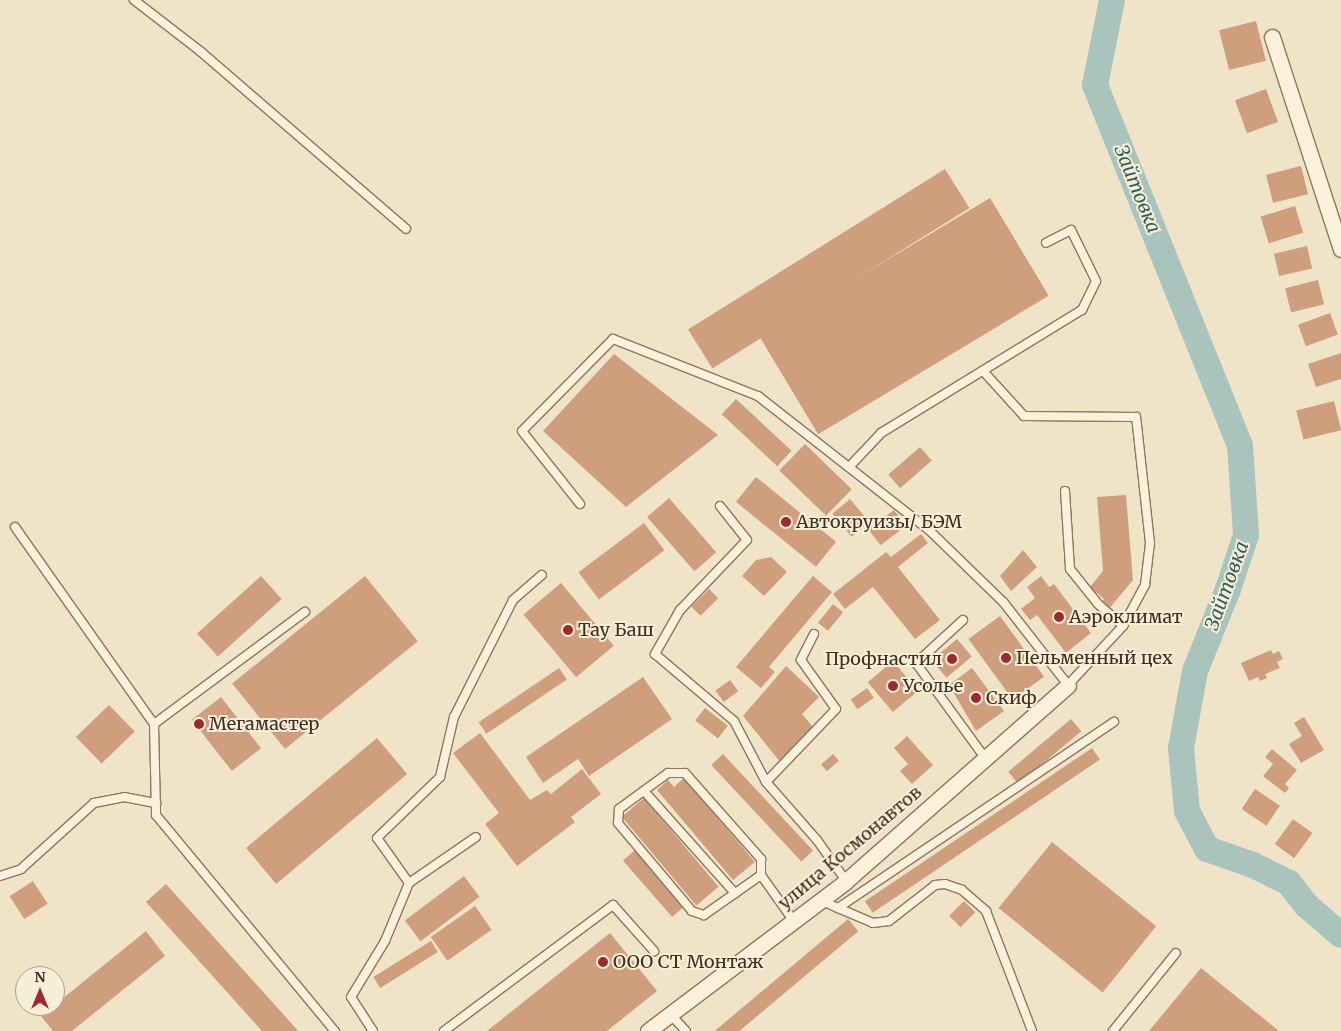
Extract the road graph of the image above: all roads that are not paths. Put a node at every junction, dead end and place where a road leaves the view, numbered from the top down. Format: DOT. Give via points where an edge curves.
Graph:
graph roads {
  1 [pos="134,0"];
  2 [pos="1272,37"];
  3 [pos="406,229"];
  4 [pos="1046,243"];
  5 [pos="1341,249"];
  6 [pos="983,371"];
  7 [pos="849,467"];
  8 [pos="1065,491"];
  9 [pos="580,504"];
  10 [pos="720,506"];
  11 [pos="15,527"];
  12 [pos="542,574"];
  13 [pos="305,612"];
  14 [pos="964,620"];
  15 [pos="1123,626"];
  16 [pos="814,634"];
  17 [pos="1068,685"];
  18 [pos="1114,722"];
  19 [pos="154,724"];
  20 [pos="985,758"];
  21 [pos="766,782"];
  22 [pos="644,791"];
  23 [pos="156,803"];
  24 [pos="476,838"];
  25 [pos="761,875"];
  26 [pos="0,876"];
  27 [pos="846,881"];
  28 [pos="409,883"];
  29 [pos="735,893"];
  30 [pos="820,900"];
  31 [pos="838,908"];
  32 [pos="793,920"];
  33 [pos="654,951"];
  34 [pos="1176,953"];
  35 [pos="670,1014"];
  36 [pos="336,1031"];
  37 [pos="372,1031"];
  38 [pos="444,1031"];
  39 [pos="648,1031"];
  40 [pos="686,1031"];
  41 [pos="1032,1031"];
  42 [pos="1113,1031"];
  1 -- 3 [label="lane" via="200,51"];
  2 -- 5 [label="street"];
  4 -- 6 [label="lane" via="1070,230 1096,281 1082,310"];
  6 -- 7 [label="lane" via="881,433"];
  6 -- 15 [label="lane" via="1024,416 1136,417 1150,543 1145,585"];
  7 -- 9 [label="lane" via="758,396 613,339 522,431"];
  7 -- 17 [label="lane" via="929,530 1004,603"];
  8 -- 15 [label="lane" via="1070,569 1098,604"];
  10 -- 21 [label="lane" via="747,540 680,610 655,654 734,721"];
  11 -- 19 [label="lane"];
  12 -- 28 [label="lane" via="513,600 454,718 440,778 377,838"];
  13 -- 19 [label="lane"];
  14 -- 20 [label="lane" via="916,663"];
  15 -- 17 [label="lane"];
  16 -- 21 [label="lane" via="802,660 836,709"];
  17 -- 20 [label="street, улица Космонавтов"];
  18 -- 31 [label="lane"];
  19 -- 23 [label="lane"];
  20 -- 27 [label="street, улица Космонавтов"];
  21 -- 27 [label="lane" via="817,840"];
  22 -- 25 [label="lane" via="668,772 686,773 761,860"];
  22 -- 29 [label="lane"];
  22 -- 29 [label="lane" via="619,809 618,823 692,911 704,914"];
  23 -- 26 [label="lane" via="124,796 94,803 21,869"];
  23 -- 36 [label="lane" via="156,815"];
  24 -- 28 [label="lane"];
  25 -- 29 [label="lane"];
  25 -- 32 [label="lane"];
  27 -- 30 [label="street, улица Космонавтов"];
  28 -- 37 [label="lane" via="385,942 351,997"];
  30 -- 31 [label="lane"];
  30 -- 32 [label="street, улица Космонавтов"];
  31 -- 41 [label="lane" via="873,923 889,921 935,885 945,884 962,890 986,911"];
  32 -- 35 [label="street, улица Космонавтов"];
  33 -- 38 [label="lane" via="613,905"];
  34 -- 42 [label="lane"];
  35 -- 39 [label="street, улица Космонавтов"];
  35 -- 40 [label="lane"];
}
